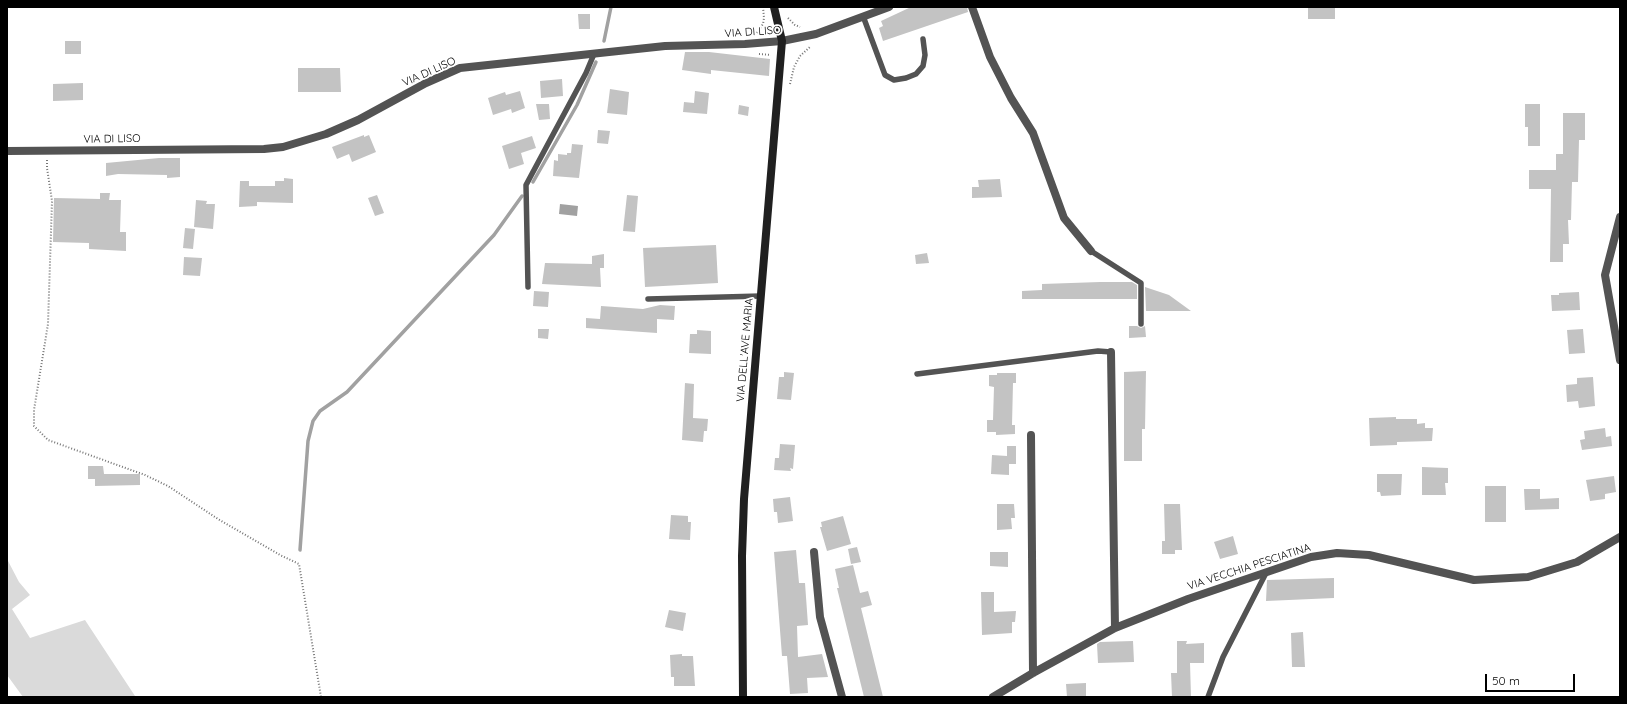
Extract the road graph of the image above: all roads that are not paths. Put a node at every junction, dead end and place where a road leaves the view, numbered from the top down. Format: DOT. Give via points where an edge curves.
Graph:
graph roads {
  1 [pos="774,7"];
  2 [pos="889,7"];
  3 [pos="972,7"];
  4 [pos="863,16"];
  5 [pos="923,39"];
  6 [pos="782,41"];
  7 [pos="594,54"];
  8 [pos="7,151"];
  9 [pos="1620,217"];
  10 [pos="1091,251"];
  11 [pos="528,287"];
  12 [pos="761,296"];
  13 [pos="648,299"];
  14 [pos="1141,324"];
  15 [pos="1111,352"];
  16 [pos="1620,360"];
  17 [pos="917,374"];
  18 [pos="1031,435"];
  19 [pos="1620,537"];
  20 [pos="814,552"];
  21 [pos="1266,573"];
  22 [pos="1114,628"];
  23 [pos="1033,672"];
  24 [pos="743,697"];
  25 [pos="842,697"];
  26 [pos="993,697"];
  27 [pos="1208,697"];
  1 -- 6 [label="street, VIA DELL'AVE MARIA"];
  2 -- 4 [label="street, VIA DI LISO"];
  3 -- 10 [label="street" via="990,57 1033,133 1064,218"];
  4 -- 5 [label="lane" via="886,75 894,80 916,74 923,66"];
  4 -- 6 [label="street, VIA DI LISO" via="816,34"];
  6 -- 7 [label="street, VIA DI LISO" via="665,46"];
  6 -- 12 [label="street, VIA DELL'AVE MARIA"];
  7 -- 8 [label="street, VIA DI LISO" via="460,68 426,83 358,120 326,134 282,147"];
  7 -- 11 [label="lane" via="526,185"];
  9 -- 16 [label="street" via="1605,275"];
  10 -- 14 [label="lane" via="1141,283"];
  12 -- 13 [label="lane"];
  12 -- 24 [label="street, VIA DELL'AVE MARIA" via="744,499"];
  15 -- 17 [label="lane" via="1098,351"];
  15 -- 22 [label="street"];
  18 -- 23 [label="street"];
  19 -- 21 [label="street, VIA VECCHIA PESCIATINA" via="1577,562 1528,577 1474,580 1369,554 1338,553 1311,557"];
  20 -- 25 [label="street" via="820,617"];
  21 -- 22 [label="street, VIA VECCHIA PESCIATINA" via="1188,599"];
  21 -- 27 [label="lane" via="1223,657"];
  22 -- 23 [label="street, VIA VECCHIA PESCIATINA"];
  23 -- 26 [label="street, VIA VECCHIA PESCIATINA"];
}
